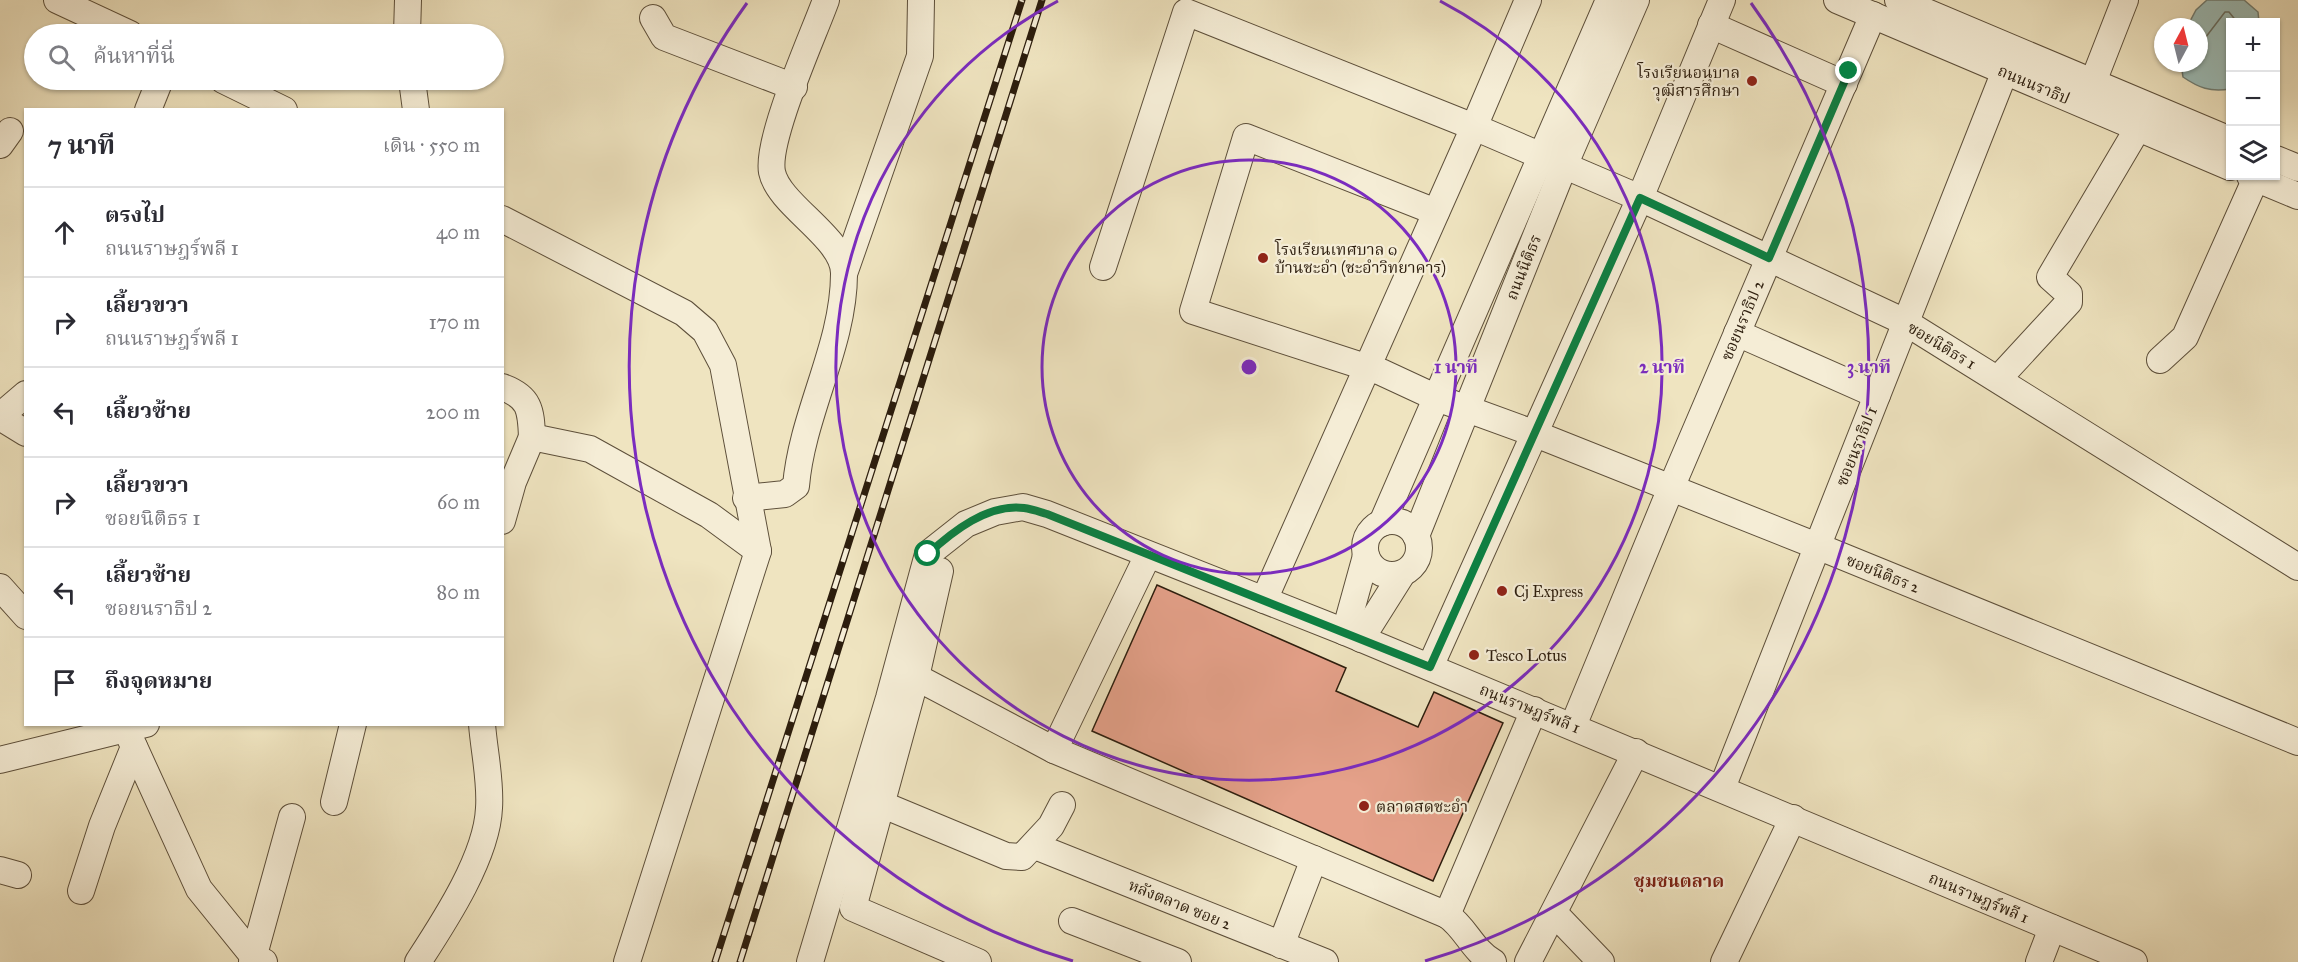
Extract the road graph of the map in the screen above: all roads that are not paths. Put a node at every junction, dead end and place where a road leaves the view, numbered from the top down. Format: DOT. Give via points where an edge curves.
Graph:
graph roads {
  1 [pos="57,0"];
  2 [pos="408,0"];
  3 [pos="826,0"];
  4 [pos="921,0"];
  5 [pos="1527,0"];
  6 [pos="1609,0"];
  7 [pos="1636,0"];
  8 [pos="1722,0"];
  9 [pos="1837,0"];
  10 [pos="2125,0"];
  11 [pos="1896,9"];
  12 [pos="653,18"];
  13 [pos="109,24"];
  14 [pos="407,24"];
  15 [pos="1712,25"];
  16 [pos="2005,71"];
  17 [pos="2050,77"];
  18 [pos="2092,82"];
  19 [pos="1844,84"];
  20 [pos="794,87"];
  21 [pos="156,90"];
  22 [pos="243,90"];
  23 [pos="413,90"];
  24 [pos="149,108"];
  25 [pos="280,108"];
  26 [pos="416,108"];
  27 [pos="1474,127"];
  28 [pos="2138,128"];
  29 [pos="2226,138"];
  30 [pos="1553,161"];
  31 [pos="2280,161"];
  32 [pos="2226,165"];
  33 [pos="2298,168"];
  34 [pos="2252,180"];
  35 [pos="2260,180"];
  36 [pos="2298,196"];
  37 [pos="1640,198"];
  38 [pos="1436,212"];
  39 [pos="504,220"];
  40 [pos="1769,258"];
  41 [pos="1102,267"];
  42 [pos="844,271"];
  43 [pos="1905,322"];
  44 [pos="1737,333"];
  45 [pos="2160,360"];
  46 [pos="1365,367"];
  47 [pos="1998,379"];
  48 [pos="504,388"];
  49 [pos="1877,395"];
  50 [pos="24,396"];
  51 [pos="1437,398"];
  52 [pos="1465,408"];
  53 [pos="0,417"];
  54 [pos="24,432"];
  55 [pos="1533,433"];
  56 [pos="532,437"];
  57 [pos="1671,488"];
  58 [pos="746,498"];
  59 [pos="504,512"];
  60 [pos="1382,523"];
  61 [pos="948,536"];
  62 [pos="1416,536"];
  63 [pos="1817,546"];
  64 [pos="758,552"];
  65 [pos="1148,555"];
  66 [pos="1366,556"];
  67 [pos="2298,567"];
  68 [pos="1402,574"];
  69 [pos="0,587"];
  70 [pos="1264,600"];
  71 [pos="24,614"];
  72 [pos="1353,635"];
  73 [pos="1430,667"];
  74 [pos="916,677"];
  75 [pos="1534,710"];
  76 [pos="353,726"];
  77 [pos="482,726"];
  78 [pos="1573,726"];
  79 [pos="96,730"];
  80 [pos="135,733"];
  81 [pos="2298,742"];
  82 [pos="1054,750"];
  83 [pos="1636,752"];
  84 [pos="0,760"];
  85 [pos="1722,788"];
  86 [pos="334,802"];
  87 [pos="881,804"];
  88 [pos="1062,805"];
  89 [pos="292,817"];
  90 [pos="1793,818"];
  91 [pos="1035,846"];
  92 [pos="1314,859"];
  93 [pos="81,891"];
  94 [pos="1555,914"];
  95 [pos="1447,915"];
  96 [pos="1072,921"];
  97 [pos="2052,928"];
  98 [pos="1281,945"];
  99 [pos="257,960"];
  100 [pos="418,962"];
  101 [pos="627,962"];
  102 [pos="810,962"];
  103 [pos="978,962"];
  104 [pos="1178,962"];
  105 [pos="1325,962"];
  106 [pos="1492,962"];
  107 [pos="1528,962"];
  108 [pos="1601,962"];
  109 [pos="1724,962"];
  110 [pos="2039,962"];
  111 [pos="2134,962"];
  1 -- 13 [label="street"];
  2 -- 14 [label="street"];
  3 -- 20 [label="street"];
  4 -- 42 [label="street" via="920,56"];
  5 -- 27 [label="street"];
  6 -- 30 [label="street, ถนนนิติธร"];
  7 -- 30 [label="street, ถนนนิติธร"];
  8 -- 15 [label="street"];
  9 -- 11 [label="street, ถนนนราธิป"];
  10 -- 18 [label="street"];
  11 -- 16 [label="street, ถนนนราธิป"];
  11 -- 17 [label="street, ถนนนราธิป"];
  11 -- 19 [label="street, ซอยนราธิป 2"];
  12 -- 20 [label="street" via="664,37"];
  15 -- 19 [label="street"];
  15 -- 37 [label="street"];
  16 -- 17 [label="street, ถนนนราธิป"];
  16 -- 43 [label="street, ซอยนราธิป 1"];
  17 -- 18 [label="street, ถนนนราธิป"];
  17 -- 28 [label="street, ถนนนราธิป"];
  18 -- 29 [label="street, ถนนนราธิป"];
  19 -- 40 [label="street, ซอยนราธิป 2"];
  20 -- 42 [label="street" via="773,142 772,173 784,195 831,243"];
  21 -- 24 [label="street"];
  22 -- 25 [label="street"];
  23 -- 26 [label="street"];
  27 -- 30 [label="street, ซอยนิติธร 1"];
  27 -- 38 [label="street"];
  27 -- 41 [label="street, ซอยนิติธร 1" via="1186,12"];
  28 -- 32 [label="street, ถนนนราธิป"];
  28 -- 47 [label="street" via="2050,277 2069,294 2069,302"];
  30 -- 37 [label="street, ซอยนิติธร 1"];
  30 -- 51 [label="street, ถนนนิติธร"];
  30 -- 52 [label="street, ถนนนิติธร"];
  31 -- 33 [label="street"];
  34 -- 45 [label="street" via="2185,338"];
  35 -- 36 [label="street"];
  37 -- 40 [label="street, ซอยนิติธร 1"];
  37 -- 55 [label="street"];
  38 -- 46 [label="street"];
  38 -- 46 [label="street, ซอยนิติธร 2" via="1246,137 1193,311"];
  39 -- 58 [label="street" via="684,314 705,331 723,365"];
  40 -- 43 [label="street, ซอยนิติธร 1"];
  40 -- 44 [label="street, ซอยนราธิป 2"];
  42 -- 58 [label="street" via="841,311 799,455 796,486 785,494"];
  43 -- 47 [label="street, ซอยนิติธร 1"];
  43 -- 49 [label="street, ซอยนราธิป 1"];
  44 -- 49 [label="street"];
  44 -- 57 [label="street, ซอยนราธิป 2"];
  46 -- 51 [label="street, ซอยนิติธร 2"];
  46 -- 70 [label="street"];
  47 -- 67 [label="street, ซอยนิติธร 1"];
  48 -- 56 [label="street" via="517,393 531,412"];
  49 -- 63 [label="street, ซอยนราธิป 1"];
  50 -- 53 [label="street"];
  51 -- 52 [label="street, ซอยนิติธร 2"];
  51 -- 60 [label="street, ถนนนิติธร"];
  52 -- 55 [label="street, ซอยนิติธร 2"];
  52 -- 62 [label="street, ถนนนิติธร"];
  53 -- 54 [label="street"];
  55 -- 57 [label="street, ซอยนิติธร 2"];
  55 -- 73 [label="street"];
  56 -- 59 [label="street"];
  56 -- 64 [label="street" via="590,450 709,515"];
  57 -- 63 [label="street, ซอยนิติธร 2"];
  57 -- 78 [label="street, ซอยนราธิป 2"];
  58 -- 64 [label="street"];
  60 -- 62 [label="street" via="1403,524"];
  60 -- 66 [label="street" via="1366,538"];
  61 -- 65 [label="street, ถนนราษฎร์พลี 1" via="995,512 1023,507"];
  61 -- 74 [label="street"];
  61 -- 102 [label="street, ถนนราษฎร์พลี 1" via="928,554"];
  62 -- 68 [label="street" via="1419,554"];
  63 -- 81 [label="street, ซอยนิติธร 2"];
  63 -- 85 [label="street, ซอยนราธิป 1"];
  64 -- 101 [label="street"];
  65 -- 70 [label="street, ถนนราษฎร์พลี 1"];
  65 -- 82 [label="street"];
  66 -- 68 [label="street" via="1384,574"];
  66 -- 72 [label="street"];
  68 -- 72 [label="street"];
  69 -- 71 [label="street"];
  70 -- 72 [label="street, ถนนราษฎร์พลี 1"];
  72 -- 73 [label="street, ถนนราษฎร์พลี 1"];
  73 -- 75 [label="street, ถนนราษฎร์พลี 1"];
  74 -- 82 [label="street"];
  74 -- 87 [label="street"];
  75 -- 78 [label="street, ถนนราษฎร์พลี 1"];
  75 -- 95 [label="street"];
  76 -- 86 [label="street"];
  77 -- 100 [label="street" via="490,807 484,838 450,913"];
  78 -- 83 [label="street, ถนนราษฎร์พลี 1"];
  79 -- 80 [label="street"];
  79 -- 84 [label="street"];
  80 -- 93 [label="street"];
  80 -- 99 [label="street" via="199,889"];
  82 -- 92 [label="street"];
  83 -- 85 [label="street, ถนนราษฎร์พลี 1"];
  83 -- 94 [label="street"];
  85 -- 90 [label="street, ถนนราษฎร์พลี 1"];
  87 -- 91 [label="street" via="1006,856 1022,857"];
  87 -- 103 [label="street" via="853,908"];
  88 -- 91 [label="street" via="1052,826"];
  89 -- 99 [label="street"];
  90 -- 97 [label="street, ถนนราษฎร์พลี 1"];
  90 -- 109 [label="street"];
  91 -- 98 [label="street, หลังตลาด ซอย 2"];
  92 -- 95 [label="street"];
  92 -- 98 [label="street"];
  94 -- 107 [label="street"];
  94 -- 108 [label="street"];
  95 -- 106 [label="street" via="1461,925 1468,940"];
  96 -- 104 [label="street"];
  97 -- 110 [label="street"];
  97 -- 111 [label="street, ถนนราษฎร์พลี 1"];
  98 -- 105 [label="street, หลังตลาด ซอย 2"];
}
